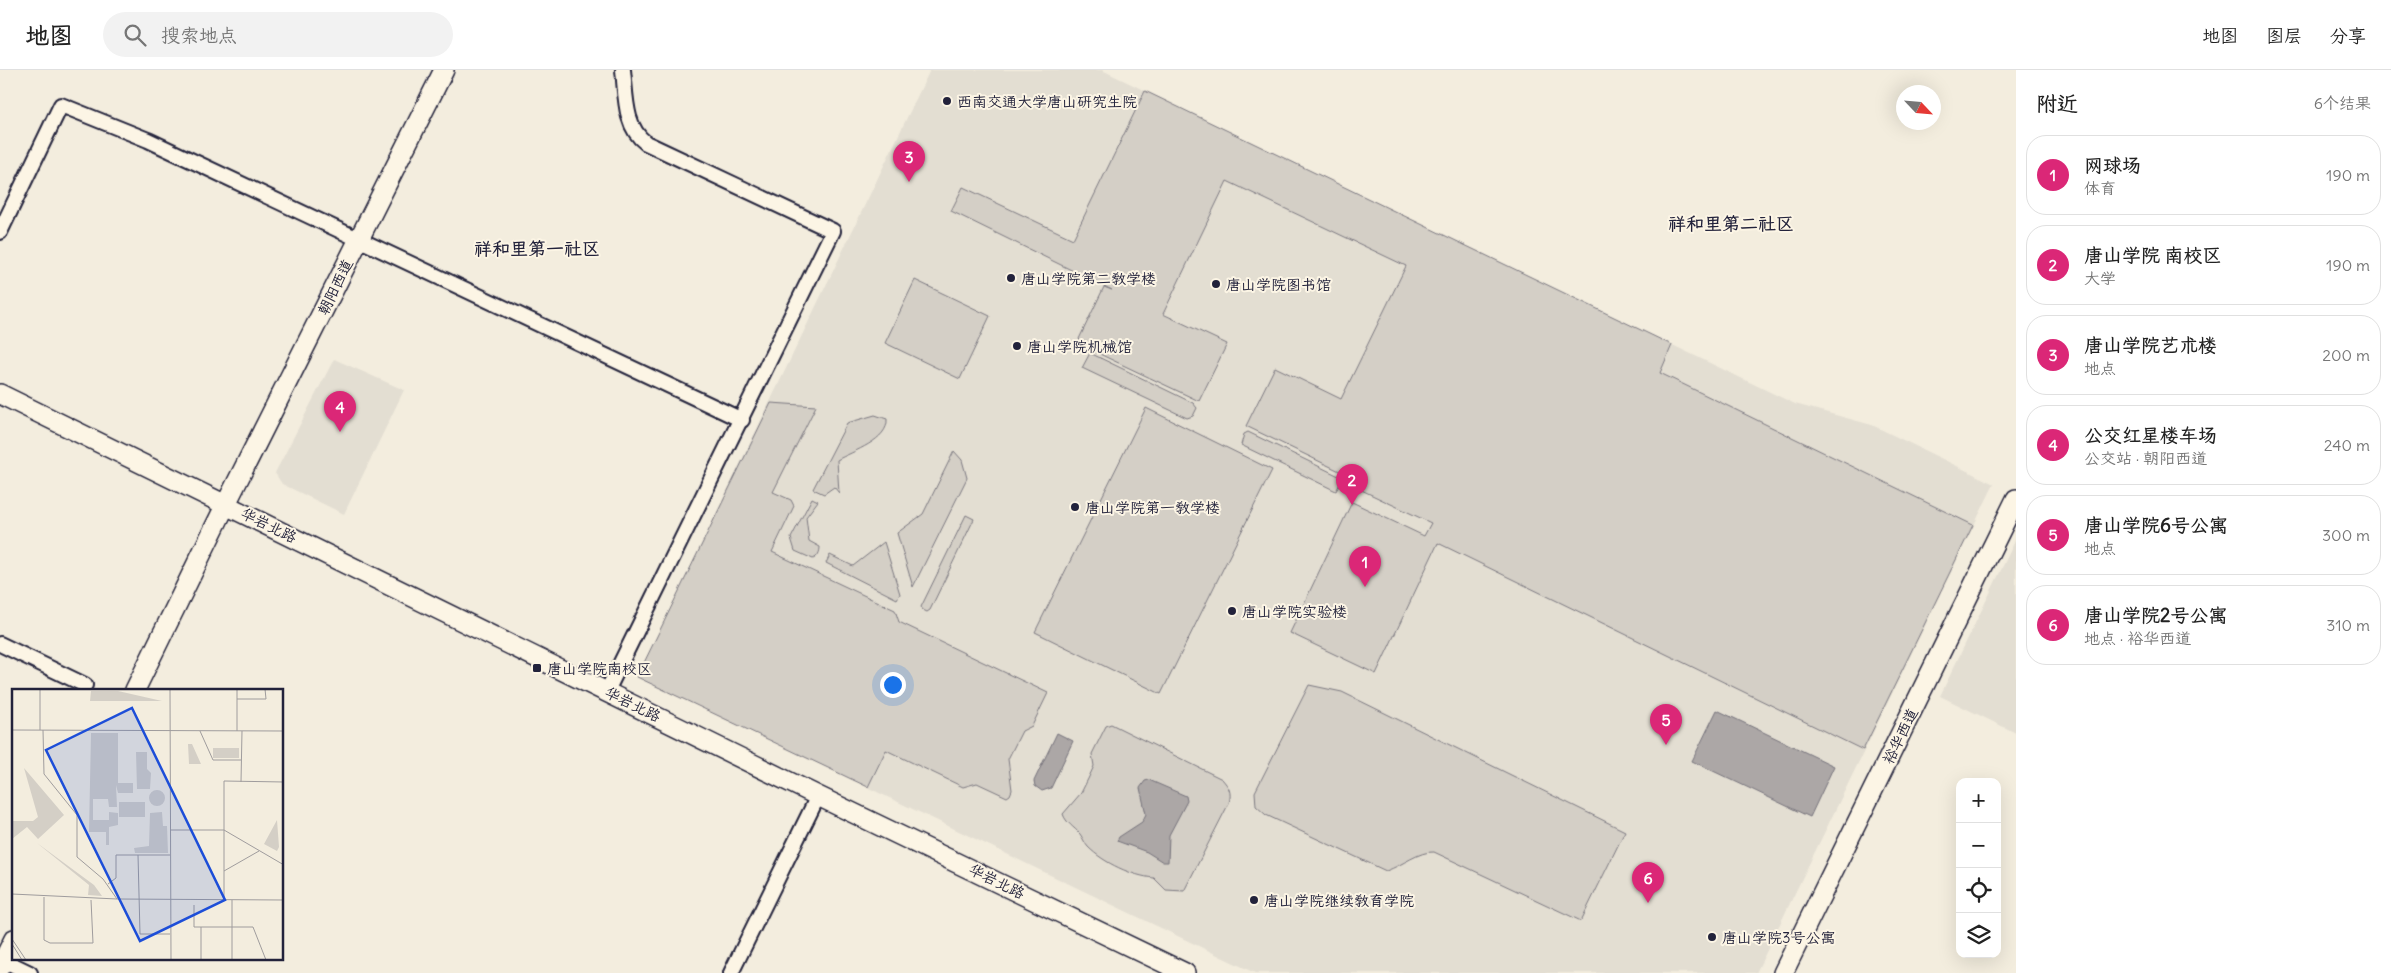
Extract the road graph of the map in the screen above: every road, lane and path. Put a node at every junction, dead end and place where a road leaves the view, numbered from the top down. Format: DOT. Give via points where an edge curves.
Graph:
graph roads {
  1 [pos="434,70"];
  2 [pos="444,70"];
  3 [pos="623,70"];
  4 [pos="0,232"];
  5 [pos="354,238"];
  6 [pos="0,394"];
  7 [pos="742,420"];
  8 [pos="2016,499"];
  9 [pos="226,504"];
  10 [pos="0,644"];
  11 [pos="85,685"];
  12 [pos="135,689"];
  13 [pos="607,691"];
  14 [pos="818,796"];
  15 [pos="12,943"];
  16 [pos="2,963"];
  17 [pos="30,973"];
  18 [pos="731,973"];
  19 [pos="1185,973"];
  20 [pos="1784,973"];
  1 -- 5 [label="street, 朝阳西道"];
  2 -- 5 [label="street, 朝阳西道"];
  3 -- 7 [label="street" via="631,125 641,140 833,231"];
  4 -- 5 [label="street" via="61,104 148,140"];
  5 -- 7 [label="street"];
  5 -- 9 [label="street, 朝阳西道" via="289,369 230,476"];
  6 -- 9 [label="street, 华岩北路"];
  7 -- 13 [label="street"];
  8 -- 20 [label="street, 裕华西道"];
  9 -- 12 [label="street, 朝阳西道"];
  9 -- 13 [label="street, 华岩北路"];
  10 -- 11 [label="street"];
  13 -- 14 [label="street, 华岩北路"];
  14 -- 18 [label="street"];
  14 -- 19 [label="street, 华岩北路"];
  15 -- 16 [label="street"];
  16 -- 17 [label="street"];
}
